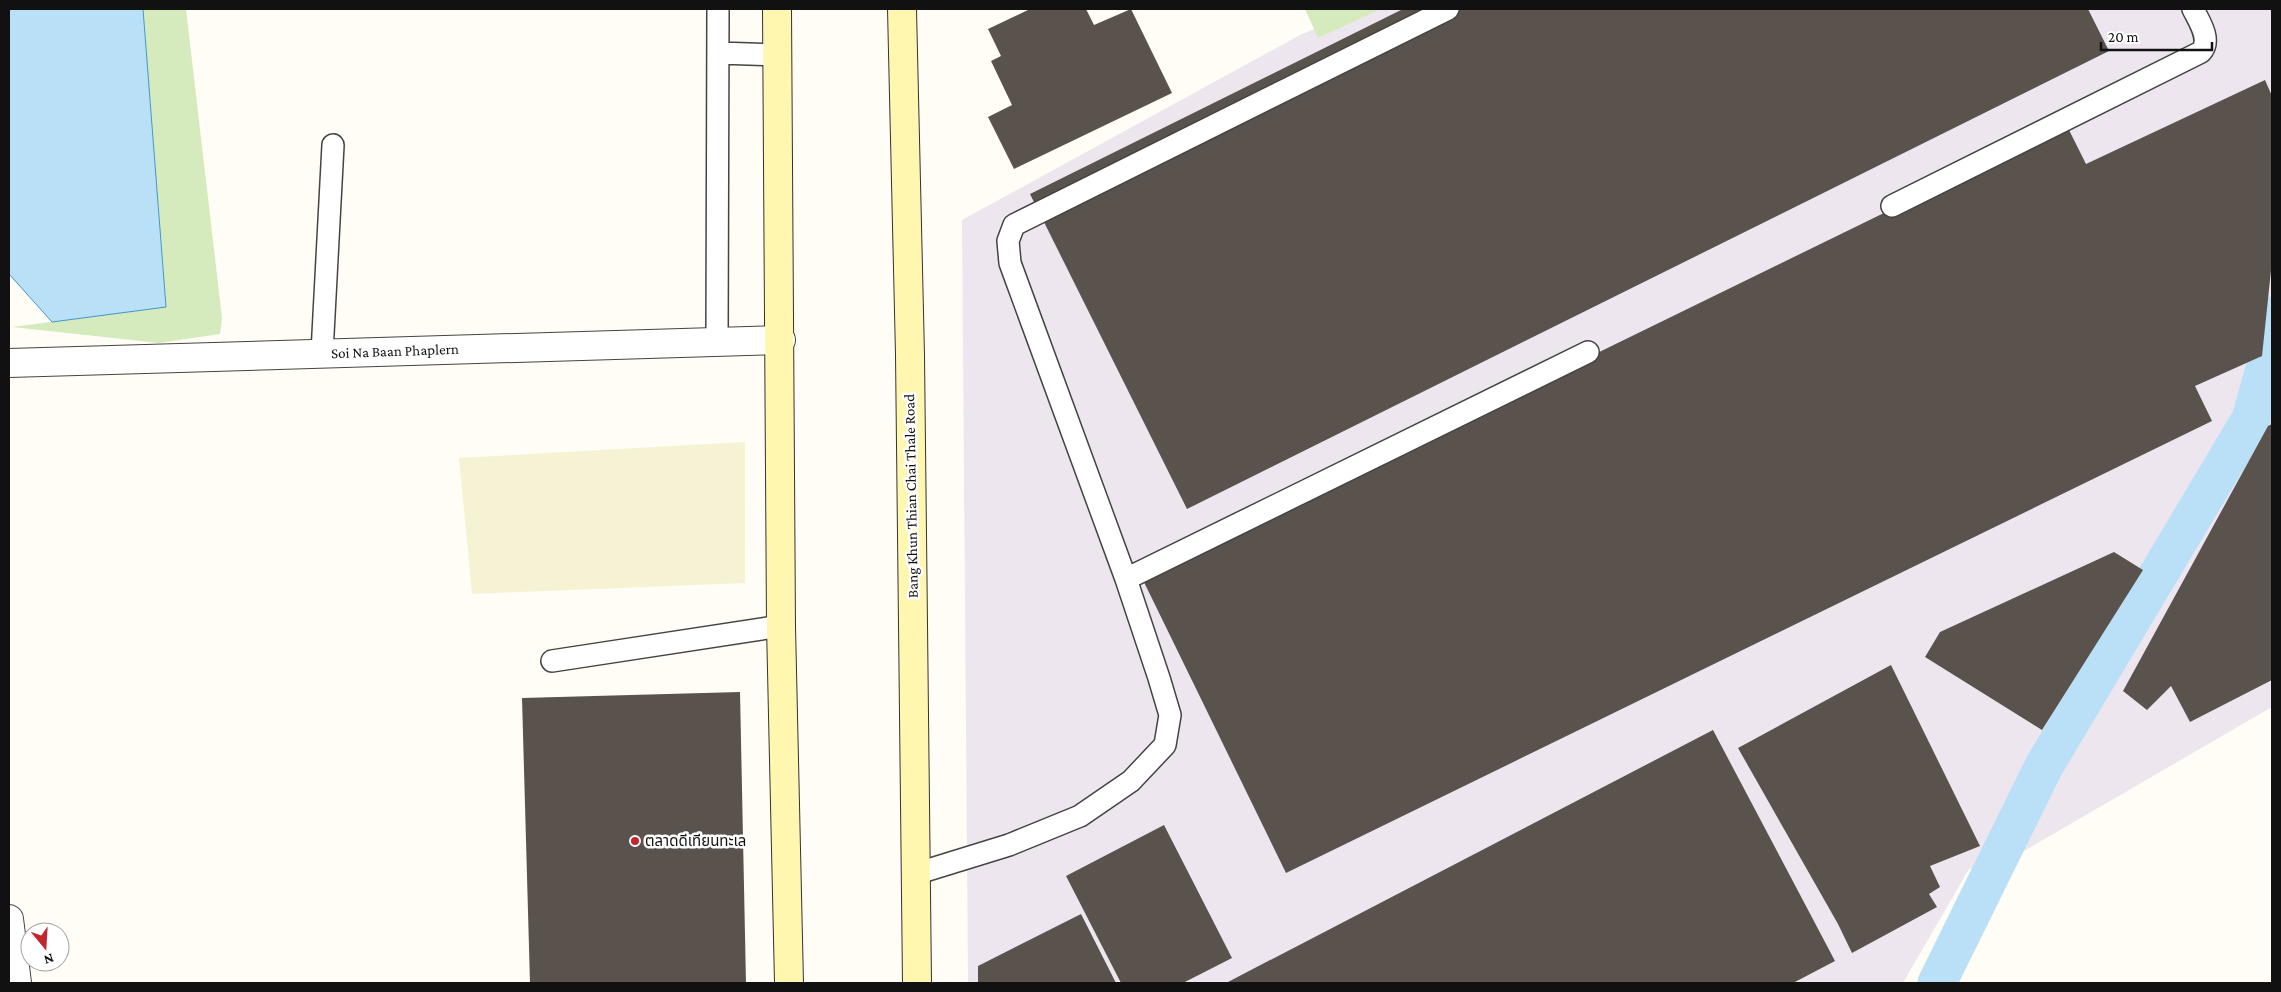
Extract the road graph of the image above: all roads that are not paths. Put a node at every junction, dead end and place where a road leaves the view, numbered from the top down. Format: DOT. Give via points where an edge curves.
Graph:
graph roads {
  1 [pos="718,9"];
  2 [pos="777,9"];
  3 [pos="902,9"];
  4 [pos="1448,9"];
  5 [pos="2193,9"];
  6 [pos="718,53"];
  7 [pos="777,55"];
  8 [pos="332,145"];
  9 [pos="1892,206"];
  10 [pos="781,340"];
  11 [pos="717,341"];
  12 [pos="1588,352"];
  13 [pos="322,353"];
  14 [pos="9,363"];
  15 [pos="1126,579"];
  16 [pos="781,626"];
  17 [pos="552,662"];
  18 [pos="915,874"];
  19 [pos="9,919"];
  20 [pos="17,983"];
  21 [pos="789,983"];
  22 [pos="917,983"];
  1 -- 6 [label="lane"];
  2 -- 7 [label="main road"];
  3 -- 18 [label="main road, Bang Khun Thian Chai Thale Road" via="910,355"];
  4 -- 15 [label="lane" via="1014,225 1008,241 1010,263"];
  5 -- 9 [label="lane" via="2205,36 2206,43 2200,52"];
  6 -- 7 [label="lane"];
  6 -- 11 [label="lane"];
  7 -- 10 [label="main road"];
  8 -- 13 [label="lane"];
  10 -- 11 [label="street, Soi Na Baan Phaplern"];
  10 -- 16 [label="main road"];
  11 -- 13 [label="street, Soi Na Baan Phaplern"];
  12 -- 15 [label="lane"];
  13 -- 14 [label="street, Soi Na Baan Phaplern"];
  15 -- 18 [label="lane" via="1170,716 1165,745 1131,781 1080,816 1009,845"];
  16 -- 17 [label="lane"];
  16 -- 21 [label="main road"];
  18 -- 22 [label="main road, Bang Khun Thian Chai Thale Road"];
  19 -- 20 [label="street"];
}
